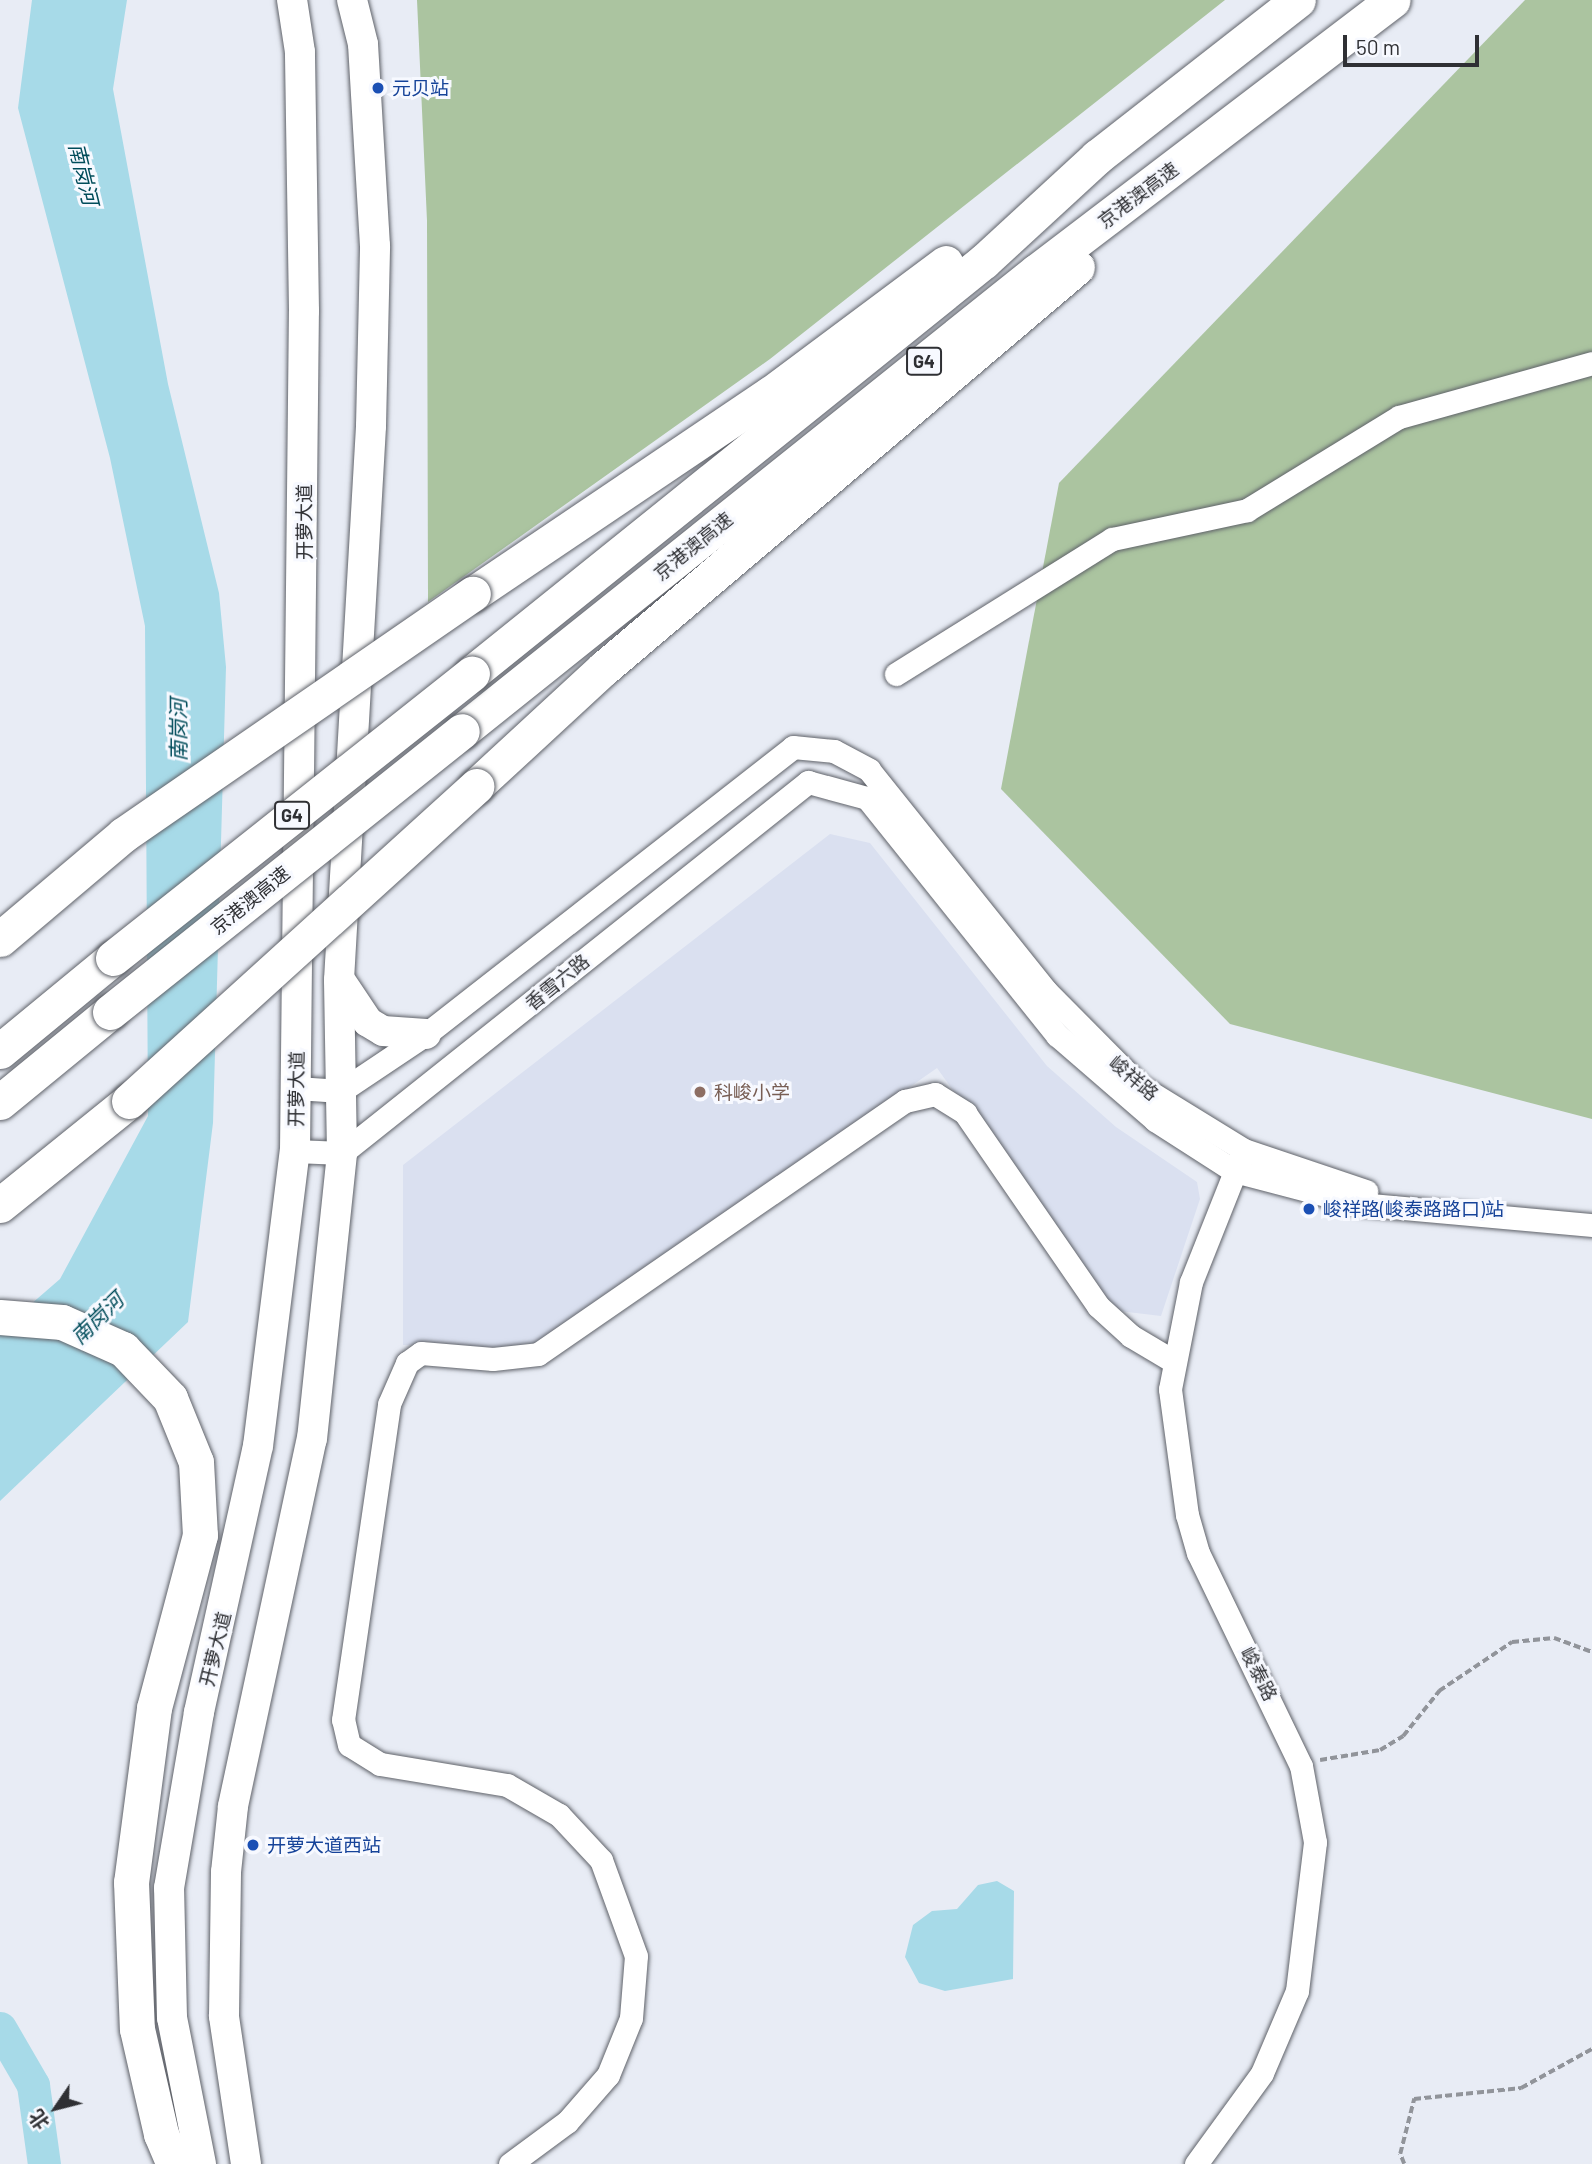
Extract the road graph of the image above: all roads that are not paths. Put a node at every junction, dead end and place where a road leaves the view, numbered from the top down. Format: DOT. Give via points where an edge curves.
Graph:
graph roads {
  1 [pos="292,0"];
  2 [pos="352,0"];
  3 [pos="1298,0"];
  4 [pos="1393,0"];
  5 [pos="1243,117"];
  6 [pos="1097,157"];
  7 [pos="1592,363"];
  8 [pos="896,674"];
  9 [pos="793,747"];
  10 [pos="808,782"];
  11 [pos="0,939"];
  12 [pos="340,980"];
  13 [pos="426,1034"];
  14 [pos="0,1051"];
  15 [pos="296,1088"];
  16 [pos="341,1091"];
  17 [pos="0,1102"];
  18 [pos="295,1151"];
  19 [pos="342,1153"];
  20 [pos="1239,1160"];
  21 [pos="3,1201"];
  22 [pos="1592,1211"];
  23 [pos="1592,1225"];
  24 [pos="0,1317"];
  25 [pos="1173,1361"];
  26 [pos="174,2164"];
  27 [pos="201,2164"];
  28 [pos="246,2164"];
  29 [pos="510,2164"];
  30 [pos="1196,2164"];
  1 -- 15 [label="main road, 开萝大道" via="300,52 304,311"];
  2 -- 12 [label="main road" via="363,44 374,260"];
  3 -- 6 [label="highway, 京港澳高速 / G4"];
  4 -- 5 [label="highway, 京港澳高速 / G4"];
  5 -- 17 [label="highway, 京港澳高速 / G4, bridge" via="1037,271"];
  5 -- 21 [label="highway, bridge" via="1013,324 614,659 129,1101"];
  6 -- 11 [label="highway, bridge" via="770,394 668,456 156,811"];
  6 -- 14 [label="highway, 京港澳高速 / G4, bridge" via="984,261"];
  7 -- 8 [label="street" via="1399,416 1247,510 1112,539"];
  9 -- 13 [label="street, 香雪六路"];
  9 -- 20 [label="street, 峻祥路" via="834,751 869,770 1093,1043 1140,1087"];
  10 -- 19 [label="street, 香雪六路"];
  10 -- 20 [label="street, 峻祥路" via="867,798 1057,1035 1155,1121"];
  12 -- 13 [label="main road" via="368,1022 383,1031"];
  12 -- 16 [label="main road"];
  13 -- 16 [label="street, 香雪六路"];
  15 -- 16 [label="street"];
  15 -- 18 [label="main road, 开萝大道"];
  16 -- 19 [label="main road"];
  18 -- 19 [label="street"];
  18 -- 27 [label="main road, 开萝大道" via="258,1446 199,1712 169,1888 172,2018"];
  19 -- 28 [label="main road" via="312,1439 233,1806 226,1872 224,2016"];
  20 -- 22 [label="street, 峻祥路" via="1360,1190"];
  20 -- 23 [label="street, 峻祥路" via="1360,1204"];
  20 -- 25 [label="street, 峻泰路" via="1191,1282"];
  24 -- 26 [label="highway" via="62,1322 123,1349 170,1398 197,1462 200,1535 154,1708 131,1882 137,2029 161,2134"];
  25 -- 29 [label="street" via="1131,1336 1098,1306 965,1113 935,1094 905,1101 538,1354 493,1359 421,1353 407,1363 389,1404 343,1720 349,1745 380,1764 507,1785 559,1815 601,1860 636,1956 631,2018 608,2075 567,2122"];
  25 -- 30 [label="street, 峻泰路" via="1177,1451 1198,1553 1301,1766 1315,1842 1297,1991 1262,2073"];
}
